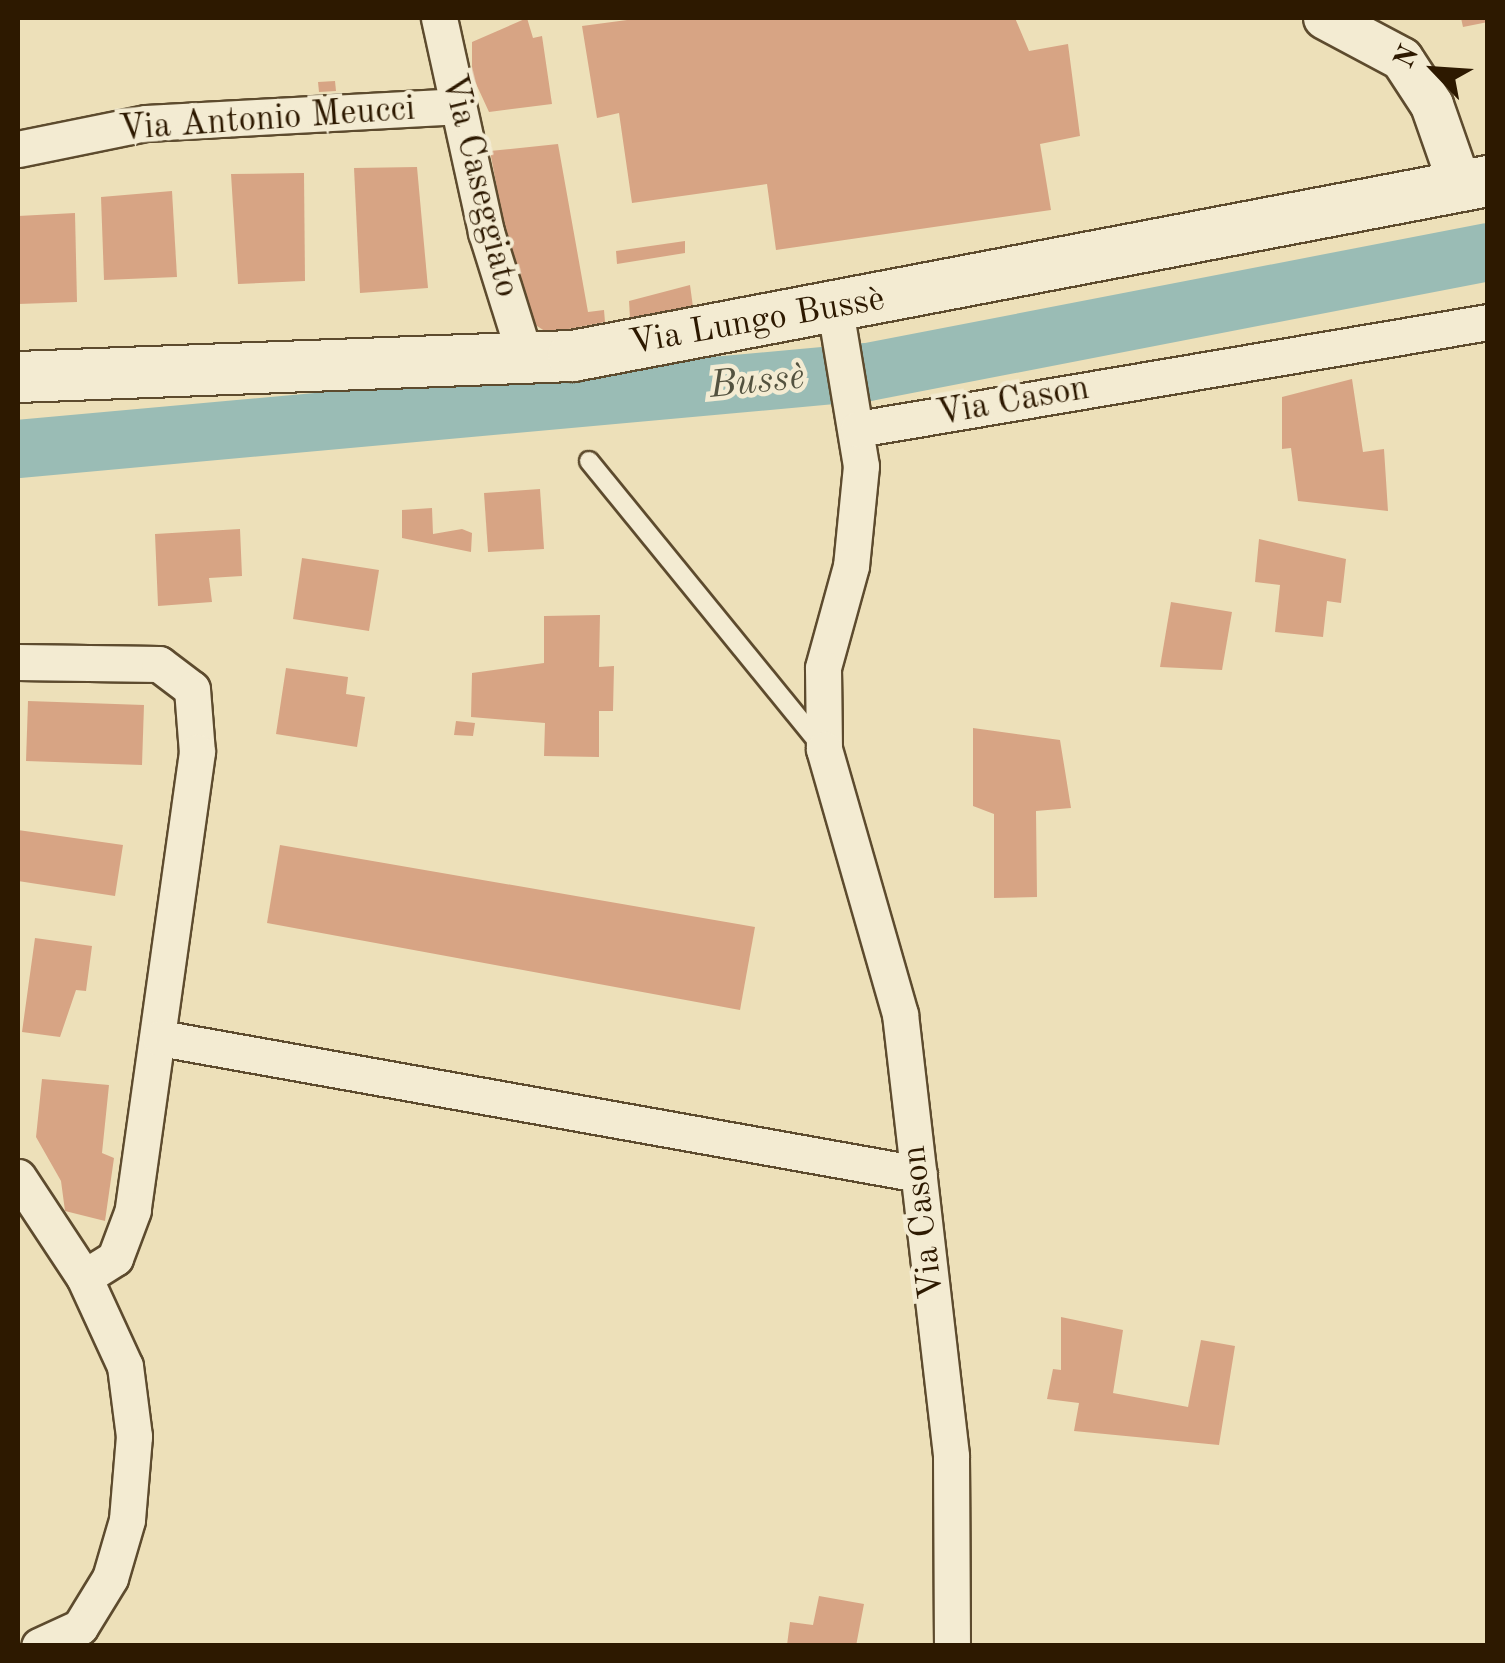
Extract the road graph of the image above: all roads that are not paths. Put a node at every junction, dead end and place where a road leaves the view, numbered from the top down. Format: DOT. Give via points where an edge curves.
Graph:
graph roads {
  1 [pos="439,18"];
  2 [pos="1325,18"];
  3 [pos="457,106"];
  4 [pos="18,149"];
  5 [pos="1474,183"];
  6 [pos="835,309"];
  7 [pos="1488,322"];
  8 [pos="524,352"];
  9 [pos="18,377"];
  10 [pos="858,429"];
  11 [pos="589,461"];
  12 [pos="18,662"];
  13 [pos="824,749"];
  14 [pos="160,1038"];
  15 [pos="919,1174"];
  16 [pos="18,1178"];
  17 [pos="84,1277"];
  18 [pos="39,1646"];
  19 [pos="952,1646"];
  1 -- 3 [label="street, Via Caseggiato"];
  2 -- 5 [label="street" via="1402,59"];
  3 -- 4 [label="street, Via Antonio Meucci" via="146,122"];
  3 -- 8 [label="street, Via Caseggiato"];
  5 -- 6 [label="main road, Via Lungo Bussè"];
  6 -- 8 [label="main road, Via Lungo Bussè" via="573,356"];
  6 -- 10 [label="street"];
  7 -- 10 [label="street, Via Cason"];
  8 -- 9 [label="main road, Via Lungo Bussè"];
  10 -- 13 [label="street, Via Cason" via="851,566 823,668"];
  11 -- 13 [label="lane, Via Cason"];
  12 -- 14 [label="street" via="159,664 192,689 198,752"];
  13 -- 15 [label="street, Via Cason" via="900,1014"];
  14 -- 15 [label="street"];
  14 -- 17 [label="street" via="134,1210 114,1258"];
  15 -- 19 [label="street, Via Cason" via="952,1456"];
  16 -- 17 [label="street"];
  17 -- 18 [label="street" via="125,1366 134,1436 127,1520 110,1578 80,1627"];
}
